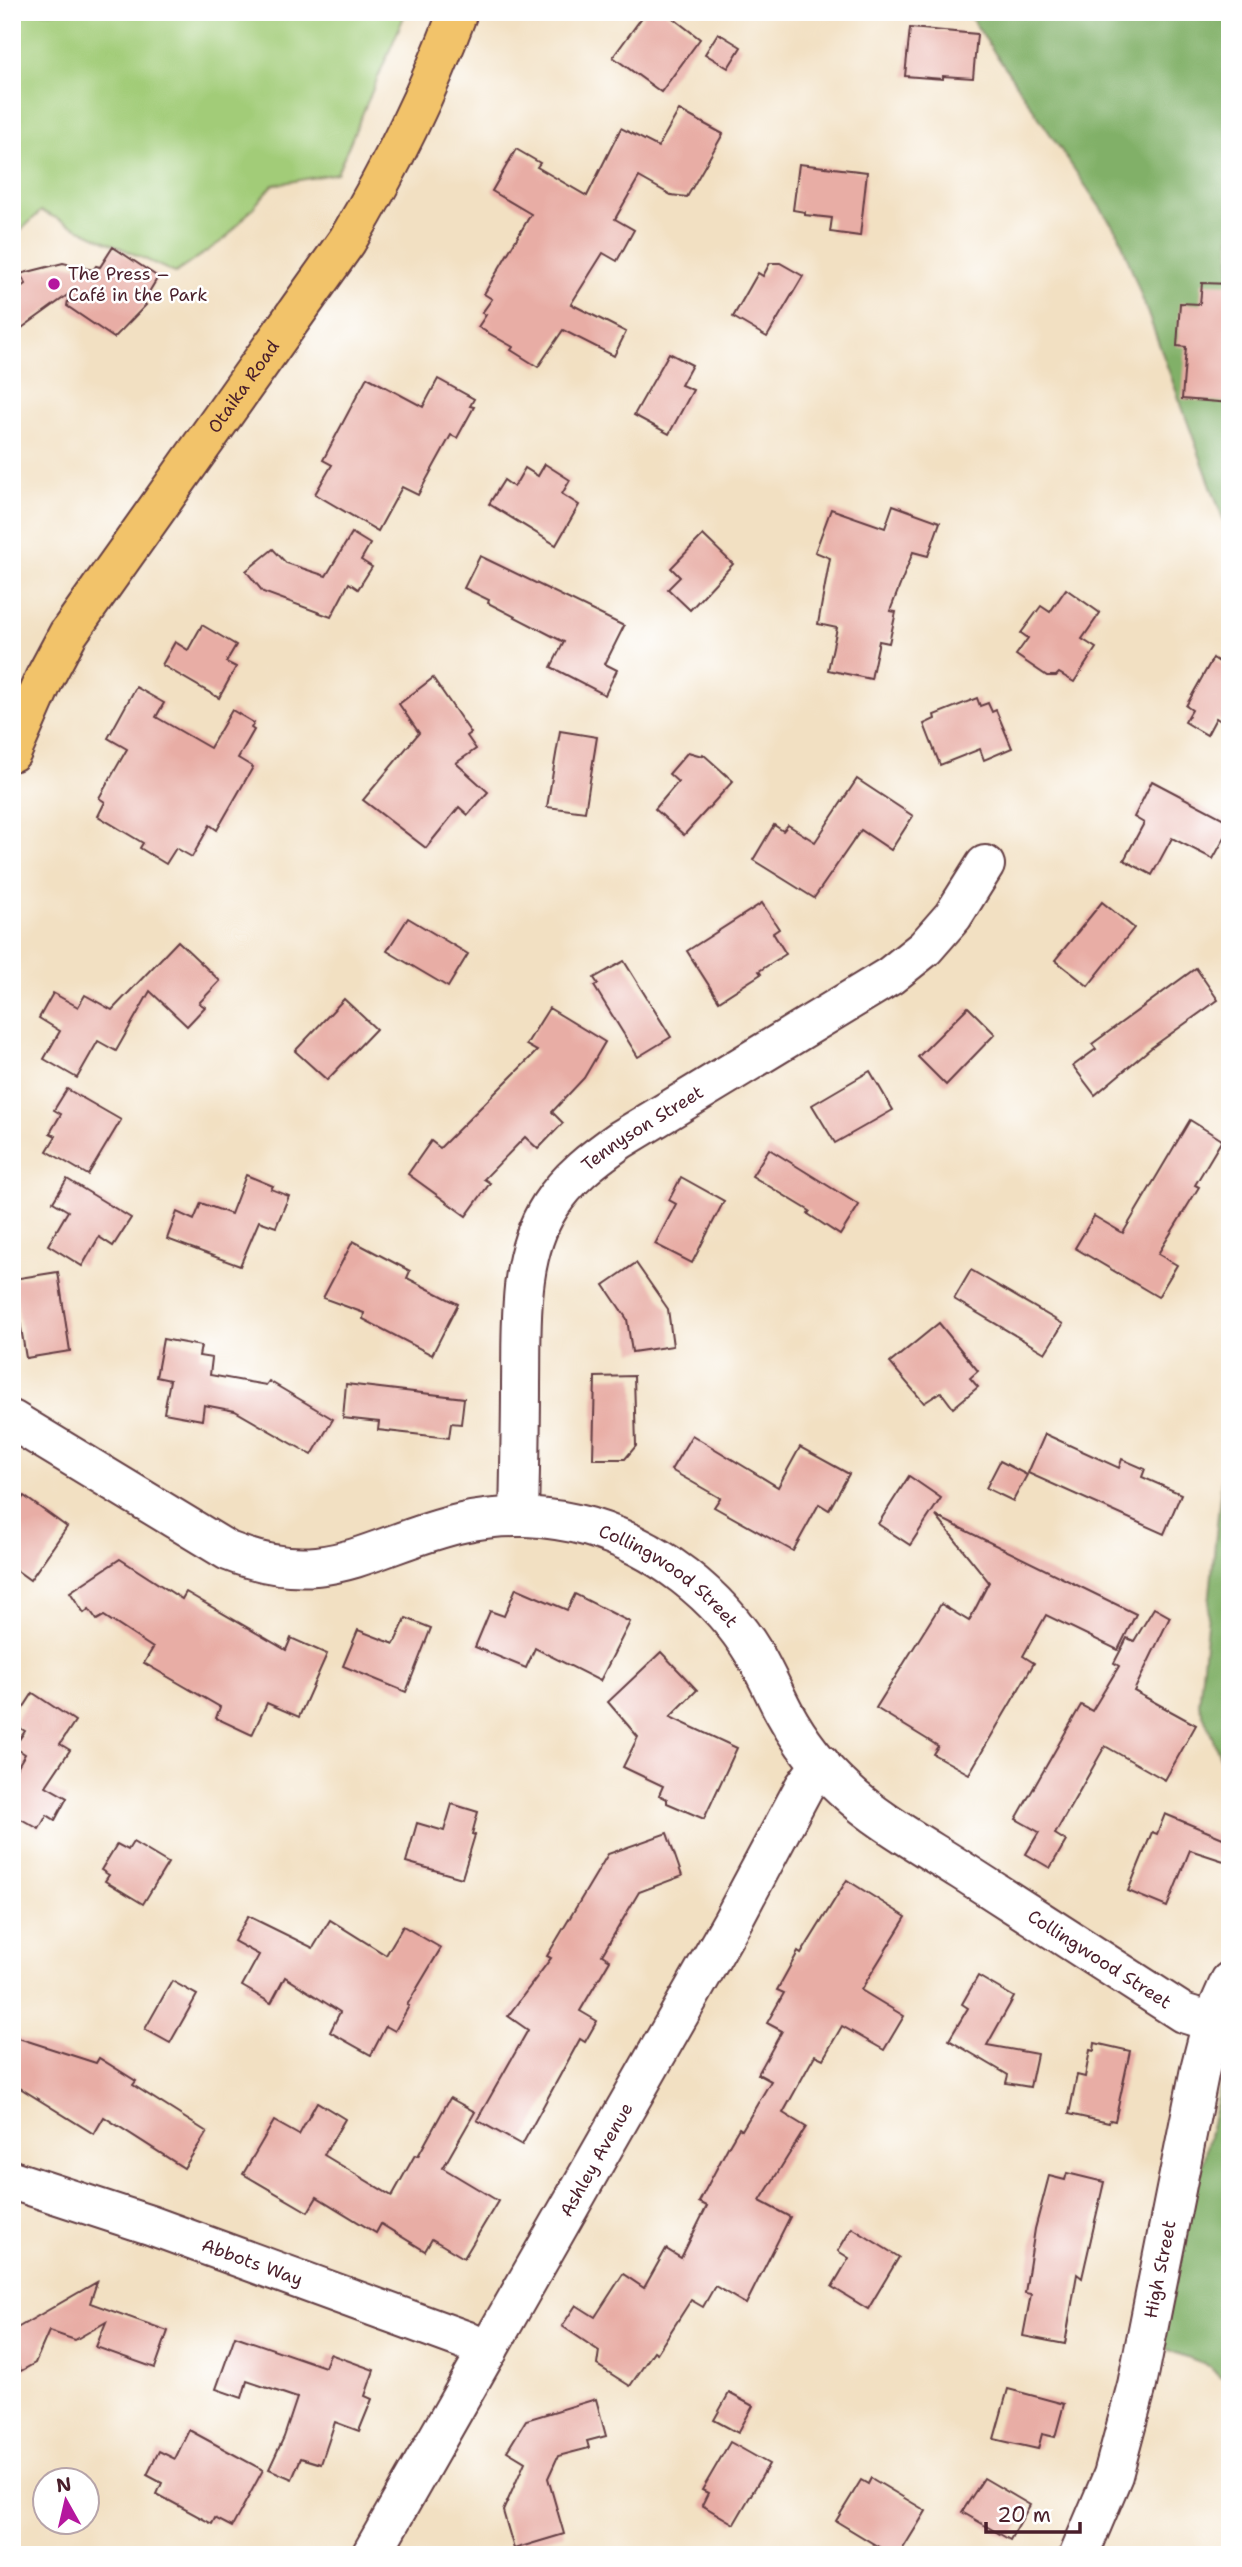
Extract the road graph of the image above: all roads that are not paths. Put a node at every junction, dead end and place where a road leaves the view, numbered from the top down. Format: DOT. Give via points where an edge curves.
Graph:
graph roads {
  1 [pos="458,12"];
  2 [pos="12,752"];
  3 [pos="985,865"];
  4 [pos="12,1420"];
  5 [pos="519,1517"];
  6 [pos="821,1764"];
  7 [pos="1230,1981"];
  8 [pos="1212,2022"];
  9 [pos="12,2180"];
  10 [pos="488,2351"];
  11 [pos="371,2555"];
  12 [pos="1079,2555"];
  1 -- 2 [label="highway, Otaika Road" via="421,103 379,188 340,251 68,635"];
  3 -- 5 [label="street, Tennyson Street" via="953,916 925,948 890,976 589,1161 550,1207 536,1234 527,1268"];
  4 -- 5 [label="street, Collingwood Street" via="228,1551 252,1561 298,1567 330,1565 461,1523"];
  5 -- 6 [label="street, Collingwood Street" via="589,1527 649,1553 692,1583 736,1626 785,1715"];
  6 -- 8 [label="street, Collingwood Street" via="845,1790 894,1826 1184,2014"];
  6 -- 10 [label="street, Ashley Avenue"];
  7 -- 8 [label="street, High Street"];
  8 -- 12 [label="street, High Street" via="1137,2385 1113,2475"];
  9 -- 10 [label="street, Abbots Way"];
  10 -- 11 [label="street, Ashley Avenue"];
}
